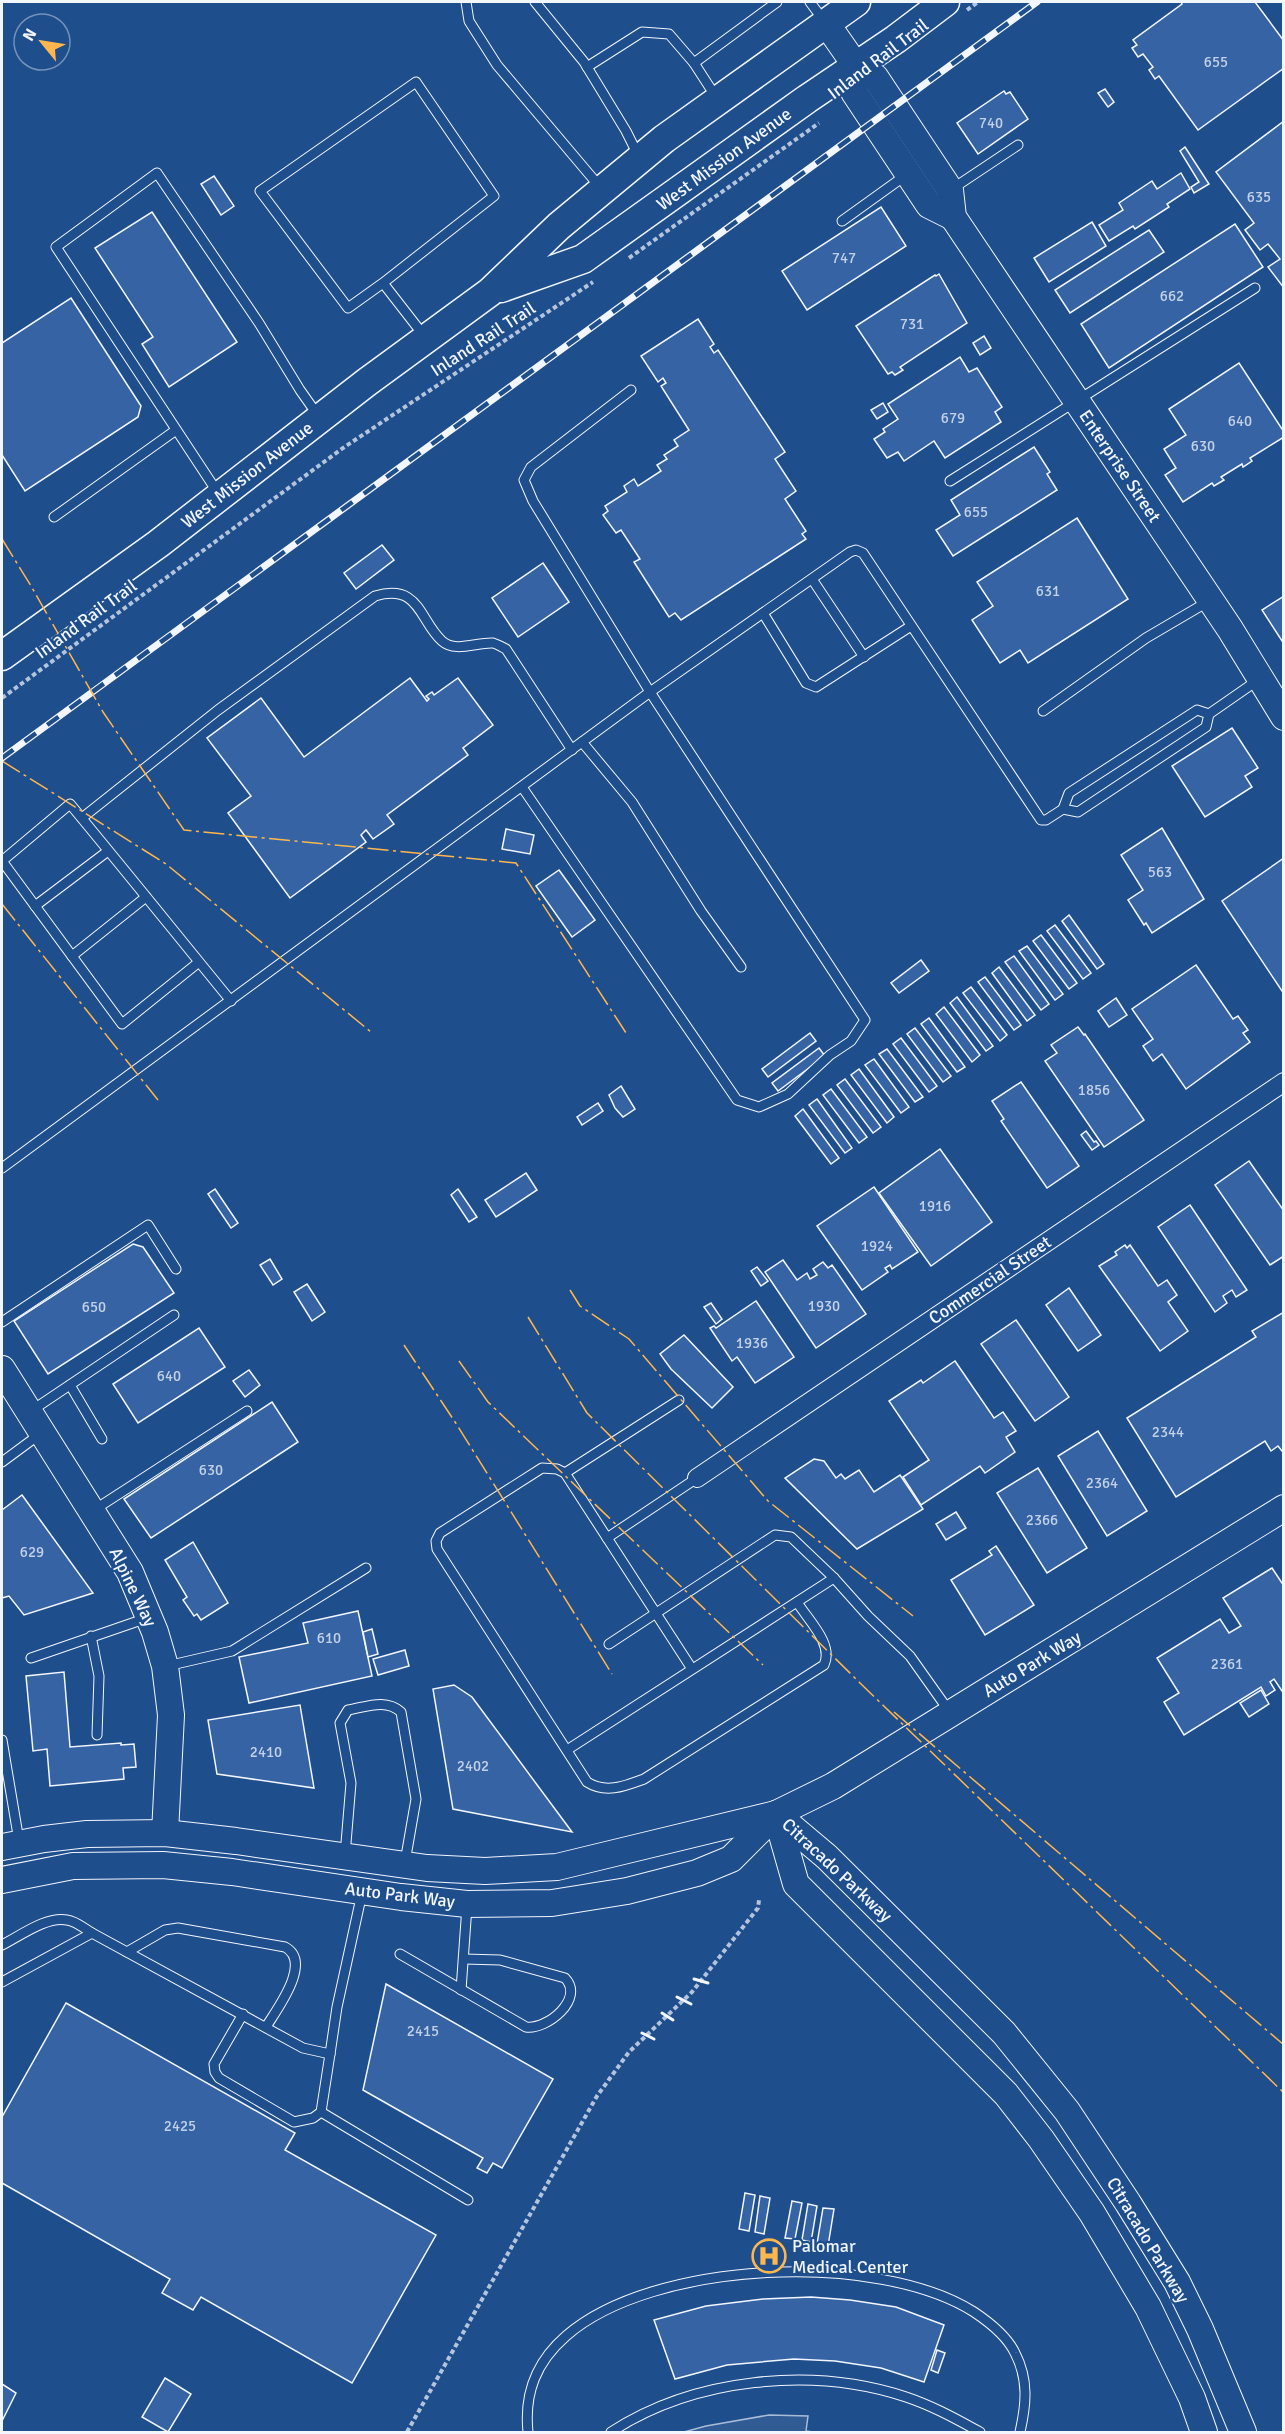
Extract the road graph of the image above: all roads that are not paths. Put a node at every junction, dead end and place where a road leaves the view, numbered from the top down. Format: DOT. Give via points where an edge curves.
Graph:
graph roads {
  1 [pos="466,2"];
  2 [pos="535,2"];
  3 [pos="777,2"];
  4 [pos="856,2"];
  5 [pos="952,8"];
  6 [pos="818,12"];
  7 [pos="694,63"];
  8 [pos="856,66"];
  9 [pos="587,67"];
  10 [pos="718,101"];
  11 [pos="1018,146"];
  12 [pos="640,159"];
  13 [pos="908,174"];
  14 [pos="603,190"];
  15 [pos="950,190"];
  16 [pos="953,217"];
  17 [pos="842,221"];
  18 [pos="383,283"];
  19 [pos="1255,288"];
  20 [pos="490,292"];
  21 [pos="427,339"];
  22 [pos="631,390"];
  23 [pos="1077,401"];
  24 [pos="320,418"];
  25 [pos="176,430"];
  26 [pos="950,481"];
  27 [pos="220,496"];
  28 [pos="54,516"];
  29 [pos="812,579"];
  30 [pos="1211,600"];
  31 [pos="763,613"];
  32 [pos="911,626"];
  33 [pos="2,656"];
  34 [pos="864,657"];
  35 [pos="1260,678"];
  36 [pos="650,692"];
  37 [pos="1043,711"];
  38 [pos="1209,714"];
  39 [pos="1284,717"];
  40 [pos="582,742"];
  41 [pos="572,750"];
  42 [pos="1135,750"];
  43 [pos="1146,767"];
  44 [pos="522,787"];
  45 [pos="1063,809"];
  46 [pos="82,818"];
  47 [pos="108,850"];
  48 [pos="146,897"];
  49 [pos="35,906"];
  50 [pos="72,956"];
  51 [pos="199,962"];
  52 [pos="741,967"];
  53 [pos="231,1001"];
  54 [pos="1284,1082"];
  55 [pos="2,1168"];
  56 [pos="176,1269"];
  57 [pos="174,1315"];
  58 [pos="2,1322"];
  59 [pos="2,1369"];
  60 [pos="70,1385"];
  61 [pos="679,1400"];
  62 [pos="247,1411"];
  63 [pos="35,1423"];
  64 [pos="102,1439"];
  65 [pos="2,1462"];
  66 [pos="565,1473"];
  67 [pos="697,1478"];
  68 [pos="1284,1508"];
  69 [pos="92,1512"];
  70 [pos="607,1538"];
  71 [pos="366,1568"];
  72 [pos="834,1578"];
  73 [pos="797,1602"];
  74 [pos="656,1614"];
  75 [pos="149,1617"];
  76 [pos="91,1636"];
  77 [pos="609,1644"];
  78 [pos="31,1658"];
  79 [pos="165,1666"];
  80 [pos="692,1669"];
  81 [pos="951,1713"];
  82 [pos="97,1735"];
  83 [pos="2,1740"];
  84 [pos="567,1750"];
  85 [pos="776,1814"];
  86 [pos="165,1833"];
  87 [pos="10,1845"];
  88 [pos="344,1856"];
  89 [pos="404,1864"];
  90 [pos="2,1880"];
  91 [pos="362,1891"];
  92 [pos="467,1904"];
  93 [pos="92,1933"];
  94 [pos="2,1945"];
  95 [pos="127,1952"];
  96 [pos="400,1954"];
  97 [pos="464,1959"];
  98 [pos="3,1983"];
  99 [pos="461,1990"];
  100 [pos="243,2014"];
  101 [pos="266,2027"];
  102 [pos="330,2054"];
  103 [pos="321,2112"];
  104 [pos="468,2200"];
  105 [pos="528,2433"];
  106 [pos="611,2433"];
  107 [pos="980,2433"];
  108 [pos="1020,2433"];
  109 [pos="1204,2433"];
  110 [pos="1243,2433"];
  1 -- 14 [label="lane" via="469,21 497,65"];
  2 -- 9 [label="lane"];
  3 -- 7 [label="lane"];
  4 -- 6 [label="main road, West Mission Avenue"];
  5 -- 8 [label="main road, West Mission Avenue"];
  6 -- 8 [label="main road, Enterprise Street"];
  6 -- 10 [label="main road, West Mission Avenue"];
  7 -- 9 [label="lane" via="669,34 642,32"];
  7 -- 10 [label="lane"];
  8 -- 13 [label="main road, Enterprise Street" via="854,92"];
  8 -- 15 [label="main road, Enterprise Street" via="875,77"];
  8 -- 20 [label="main road, West Mission Avenue" via="583,260"];
  9 -- 12 [label="lane"];
  10 -- 12 [label="main road, West Mission Avenue"];
  11 -- 15 [label="lane"];
  12 -- 14 [label="main road, West Mission Avenue"];
  13 -- 16 [label="main road, Enterprise Street" via="929,205"];
  13 -- 17 [label="lane"];
  14 -- 20 [label="main road, West Mission Avenue"];
  15 -- 16 [label="main road, Enterprise Street"];
  16 -- 23 [label="main road, Enterprise Street"];
  18 -- 18 [label="lane" via="494,196 416,82 260,190 348,308"];
  18 -- 21 [label="lane"];
  19 -- 23 [label="lane"];
  20 -- 21 [label="main road, West Mission Avenue"];
  21 -- 24 [label="main road, West Mission Avenue"];
  22 -- 36 [label="lane" via="531,467 524,480"];
  23 -- 26 [label="lane"];
  23 -- 30 [label="main road, Enterprise Street"];
  24 -- 25 [label="lane" via="157,173 56,247"];
  24 -- 27 [label="main road, West Mission Avenue"];
  25 -- 27 [label="lane"];
  25 -- 28 [label="lane"];
  27 -- 33 [label="main road, West Mission Avenue"];
  29 -- 31 [label="lane"];
  29 -- 32 [label="lane" via="850,552 863,553"];
  29 -- 34 [label="lane"];
  30 -- 35 [label="main road, Enterprise Street"];
  30 -- 37 [label="lane" via="1146,638"];
  31 -- 34 [label="lane" via="806,683 816,687"];
  31 -- 36 [label="lane"];
  32 -- 34 [label="lane"];
  32 -- 45 [label="lane" via="1041,820"];
  35 -- 38 [label="lane"];
  35 -- 39 [label="main road, Enterprise Street"];
  36 -- 40 [label="lane"];
  36 -- 44 [label="lane" via="865,1020 851,1041 788,1094 759,1107 737,1100"];
  38 -- 42 [label="lane" via="1197,711"];
  38 -- 43 [label="lane" via="1206,727"];
  40 -- 41 [label="lane"];
  40 -- 52 [label="lane" via="632,802"];
  41 -- 44 [label="lane"];
  41 -- 46 [label="lane" via="506,649 495,643 456,647 443,642 419,607 410,599 389,592 375,596 218,710"];
  42 -- 43 [label="lane"];
  42 -- 45 [label="lane" via="1069,793"];
  43 -- 45 [label="lane" via="1078,812"];
  44 -- 53 [label="lane"];
  46 -- 47 [label="lane"];
  46 -- 49 [label="lane" via="70,804 2,861"];
  47 -- 48 [label="lane"];
  47 -- 49 [label="lane"];
  48 -- 50 [label="lane"];
  48 -- 51 [label="lane"];
  49 -- 50 [label="lane"];
  50 -- 51 [label="lane" via="122,1024"];
  51 -- 53 [label="lane"];
  53 -- 55 [label="lane"];
  54 -- 67 [label="street, Commercial Street"];
  56 -- 58 [label="lane" via="148,1225"];
  57 -- 60 [label="lane"];
  59 -- 63 [label="main road, Alpine Way"];
  60 -- 63 [label="lane"];
  60 -- 64 [label="lane"];
  61 -- 66 [label="lane"];
  62 -- 69 [label="lane"];
  63 -- 65 [label="lane"];
  63 -- 69 [label="main road, Alpine Way"];
  66 -- 70 [label="lane"];
  66 -- 84 [label="lane" via="542,1468 440,1533 436,1541 437,1550"];
  67 -- 70 [label="lane"];
  68 -- 81 [label="main road, Auto Park Way"];
  69 -- 75 [label="main road, Alpine Way" via="130,1572"];
  70 -- 74 [label="lane"];
  71 -- 79 [label="lane" via="232,1652"];
  72 -- 73 [label="lane"];
  72 -- 74 [label="lane" via="790,1537 776,1536"];
  72 -- 81 [label="lane" via="910,1656"];
  73 -- 80 [label="lane"];
  73 -- 84 [label="lane" via="827,1648 824,1665 644,1779 628,1785 596,1788 587,1782"];
  74 -- 77 [label="lane"];
  74 -- 80 [label="lane"];
  75 -- 76 [label="lane"];
  75 -- 79 [label="main road, Alpine Way"];
  76 -- 78 [label="lane"];
  76 -- 82 [label="lane" via="99,1676"];
  79 -- 86 [label="main road, Alpine Way" via="171,1716"];
  80 -- 84 [label="lane"];
  81 -- 85 [label="main road, Auto Park Way" via="832,1786"];
  83 -- 87 [label="lane"];
  85 -- 89 [label="main road, Auto Park Way" via="557,1867 485,1871"];
  85 -- 92 [label="main road, Auto Park Way" via="731,1859 697,1874 552,1903"];
  85 -- 109 [label="main road, Citracado Parkway" via="796,1884 1006,2094 1041,2139 1092,2213 1148,2307 1192,2398"];
  85 -- 110 [label="main road, Citracado Parkway" via="827,1857 1004,2033 1067,2110 1177,2282"];
  86 -- 87 [label="main road, Auto Park Way" via="87,1834"];
  86 -- 88 [label="main road, Auto Park Way"];
  88 -- 89 [label="main road, Auto Park Way"];
  88 -- 89 [label="lane" via="351,1783 340,1723 348,1710 386,1703 401,1712 416,1799"];
  90 -- 91 [label="main road, Auto Park Way" via="73,1866 163,1865"];
  91 -- 92 [label="main road, Auto Park Way"];
  91 -- 102 [label="lane"];
  92 -- 97 [label="lane"];
  93 -- 94 [label="lane" via="70,1920 60,1919"];
  93 -- 95 [label="lane"];
  93 -- 98 [label="lane"];
  95 -- 100 [label="lane"];
  95 -- 101 [label="lane" via="165,1930 178,1928 292,1950 296,1957 294,1980"];
  96 -- 99 [label="lane"];
  97 -- 99 [label="lane"];
  97 -- 99 [label="lane" via="500,1960 565,1978 571,1990 565,2008 535,2028 526,2027"];
  100 -- 101 [label="lane"];
  100 -- 103 [label="lane" via="214,2064 219,2078 294,2122"];
  101 -- 102 [label="lane" via="303,2048"];
  102 -- 103 [label="lane"];
  103 -- 104 [label="lane"];
  105 -- 108 [label="lane" via="526,2404 542,2364 566,2336 600,2313 674,2286 795,2273 865,2275 898,2282 932,2291 982,2318 1015,2352 1025,2380 1026,2407"];
  106 -- 107 [label="lane" via="654,2409 709,2391 766,2383 815,2382 904,2396"];
}
